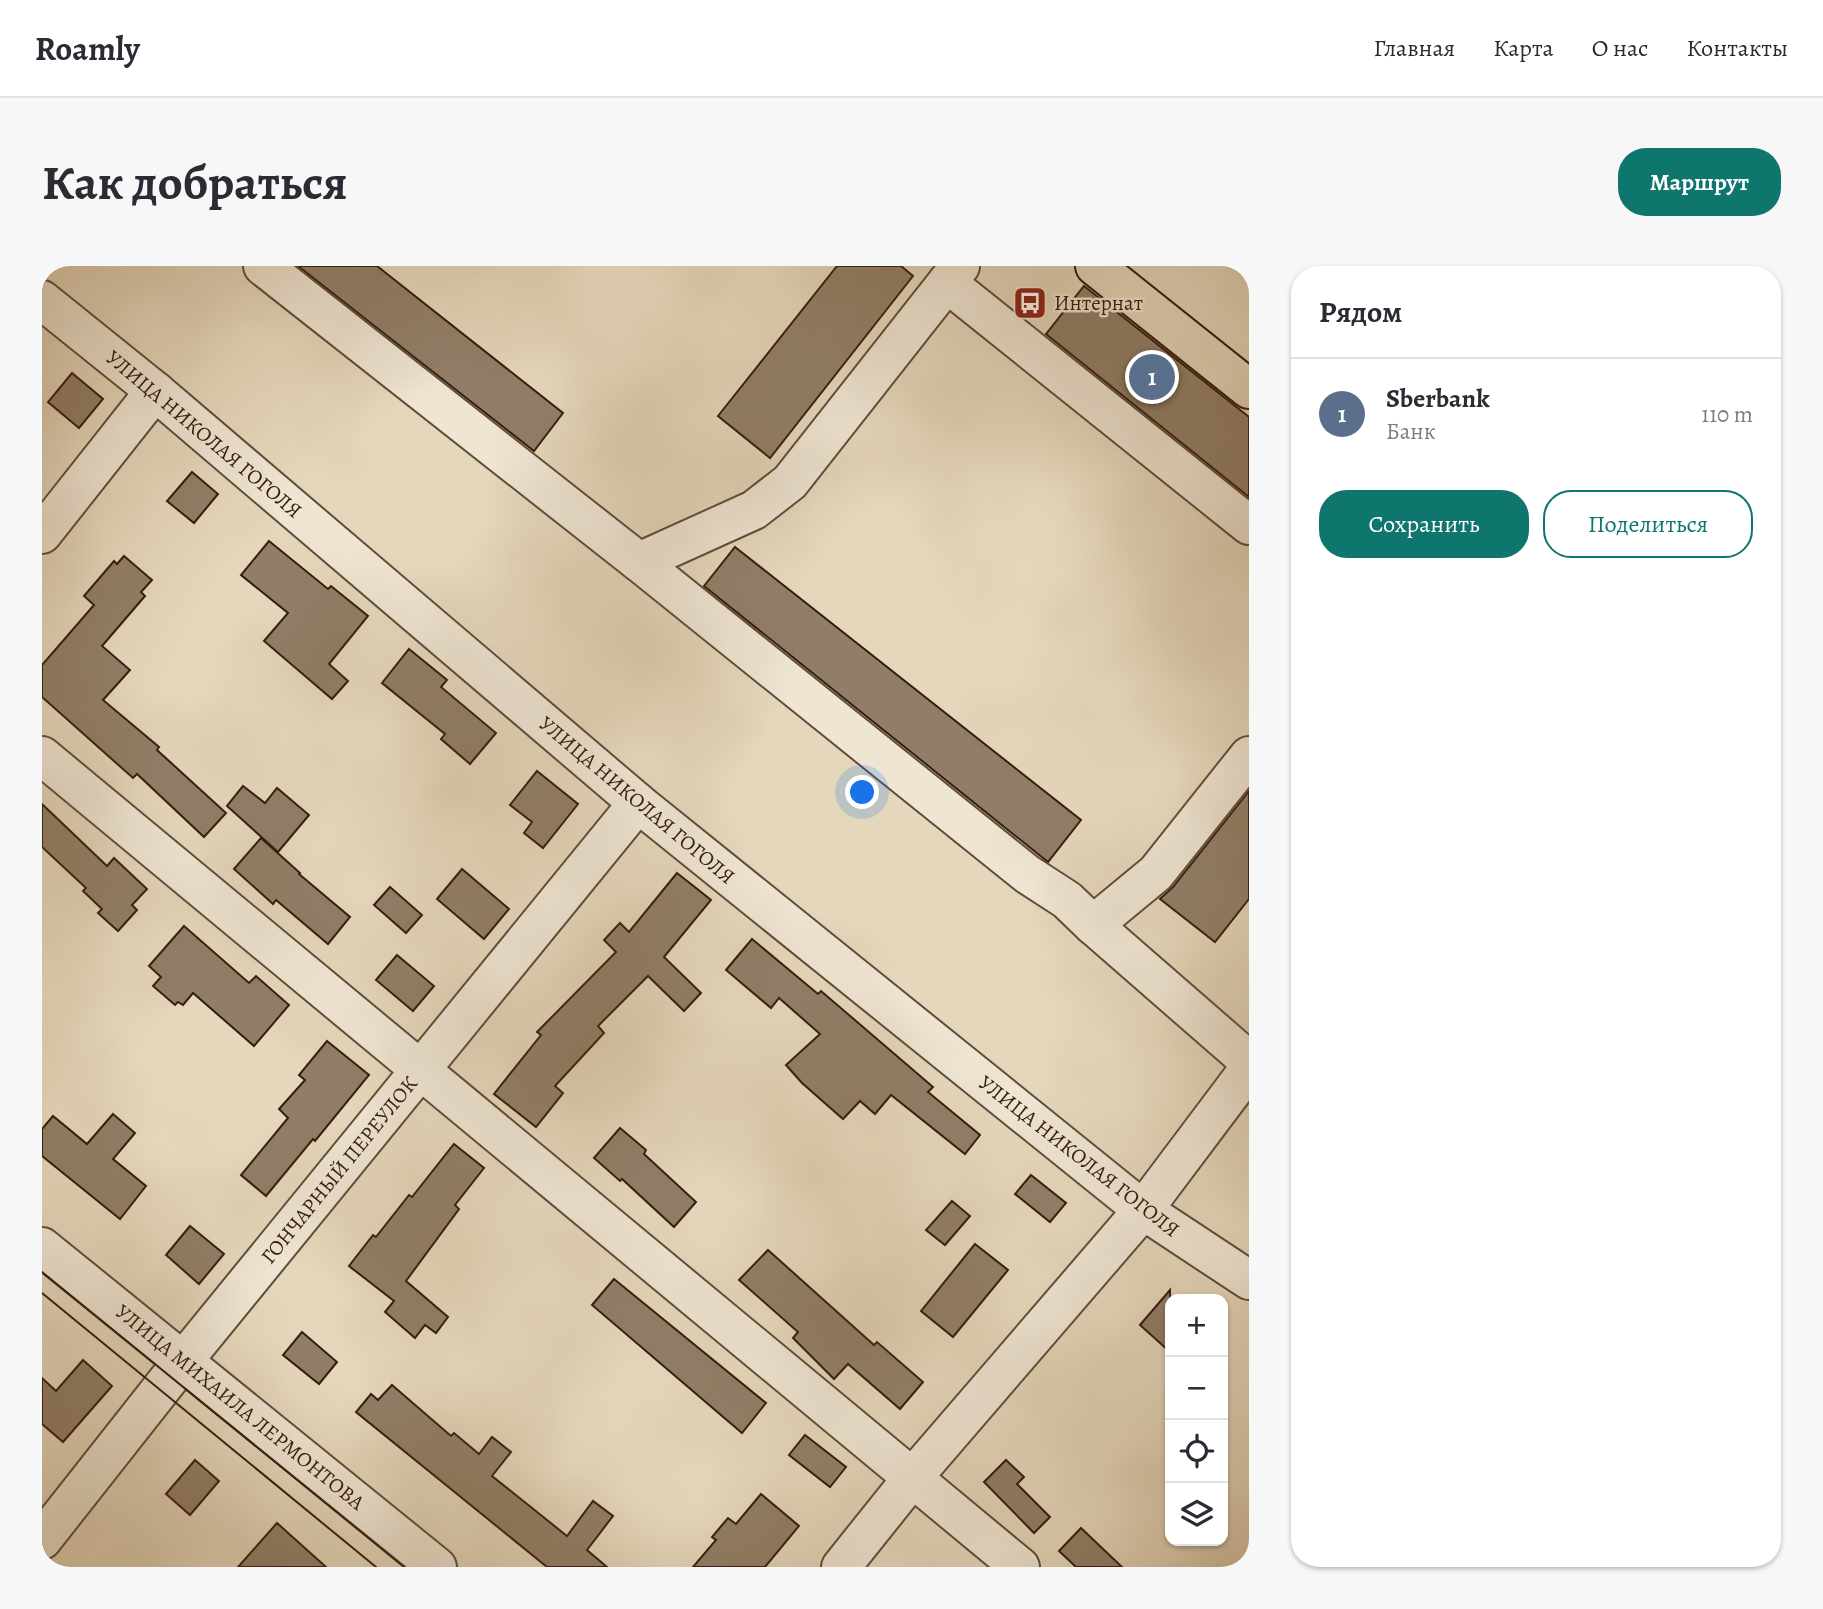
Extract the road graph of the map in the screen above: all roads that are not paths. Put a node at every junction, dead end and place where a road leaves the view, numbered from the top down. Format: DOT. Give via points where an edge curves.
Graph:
graph roads {
  1 [pos="263,266"];
  2 [pos="1095,266"];
  3 [pos="954,274"];
  4 [pos="42,300"];
  5 [pos="1249,388"];
  6 [pos="155,391"];
  7 [pos="1249,525"];
  8 [pos="42,534"];
  9 [pos="639,562"];
  10 [pos="42,756"];
  11 [pos="1249,756"];
  12 [pos="638,803"];
  13 [pos="1093,925"];
  14 [pos="1249,1060"];
  15 [pos="421,1069"];
  16 [pos="1249,1069"];
  17 [pos="1143,1210"];
  18 [pos="42,1247"];
  19 [pos="1249,1280"];
  20 [pos="183,1361"];
  21 [pos="913,1477"];
  22 [pos="42,1540"];
  23 [pos="437,1567"];
  24 [pos="841,1567"];
  25 [pos="1020,1567"];
  1 -- 9 [label="street"];
  2 -- 5 [label="main road"];
  3 -- 7 [label="street"];
  3 -- 9 [label="street" via="790,482 754,510"];
  4 -- 6 [label="street, УЛИЦА НИКОЛАЯ ГОГОЛЯ"];
  6 -- 8 [label="street"];
  6 -- 12 [label="street, УЛИЦА НИКОЛАЯ ГОГОЛЯ"];
  9 -- 13 [label="street"];
  10 -- 15 [label="street"];
  11 -- 13 [label="street" via="1156,873"];
  12 -- 15 [label="street, ГОНЧАРНЫЙ ПЕРЕУЛОК"];
  12 -- 17 [label="street, УЛИЦА НИКОЛАЯ ГОГОЛЯ"];
  13 -- 14 [label="street"];
  15 -- 20 [label="street, ГОНЧАРНЫЙ ПЕРЕУЛОК"];
  15 -- 21 [label="street"];
  16 -- 17 [label="street"];
  17 -- 19 [label="street, УЛИЦА НИКОЛАЯ ГОГОЛЯ"];
  17 -- 21 [label="street"];
  18 -- 20 [label="street, УЛИЦА МИХАИЛА ЛЕРМОНТОВА"];
  20 -- 22 [label="street, ГОНЧАРНЫЙ ПЕРЕУЛОК"];
  20 -- 23 [label="street, УЛИЦА МИХАИЛА ЛЕРМОНТОВА"];
  21 -- 24 [label="street"];
  21 -- 25 [label="street"];
}
